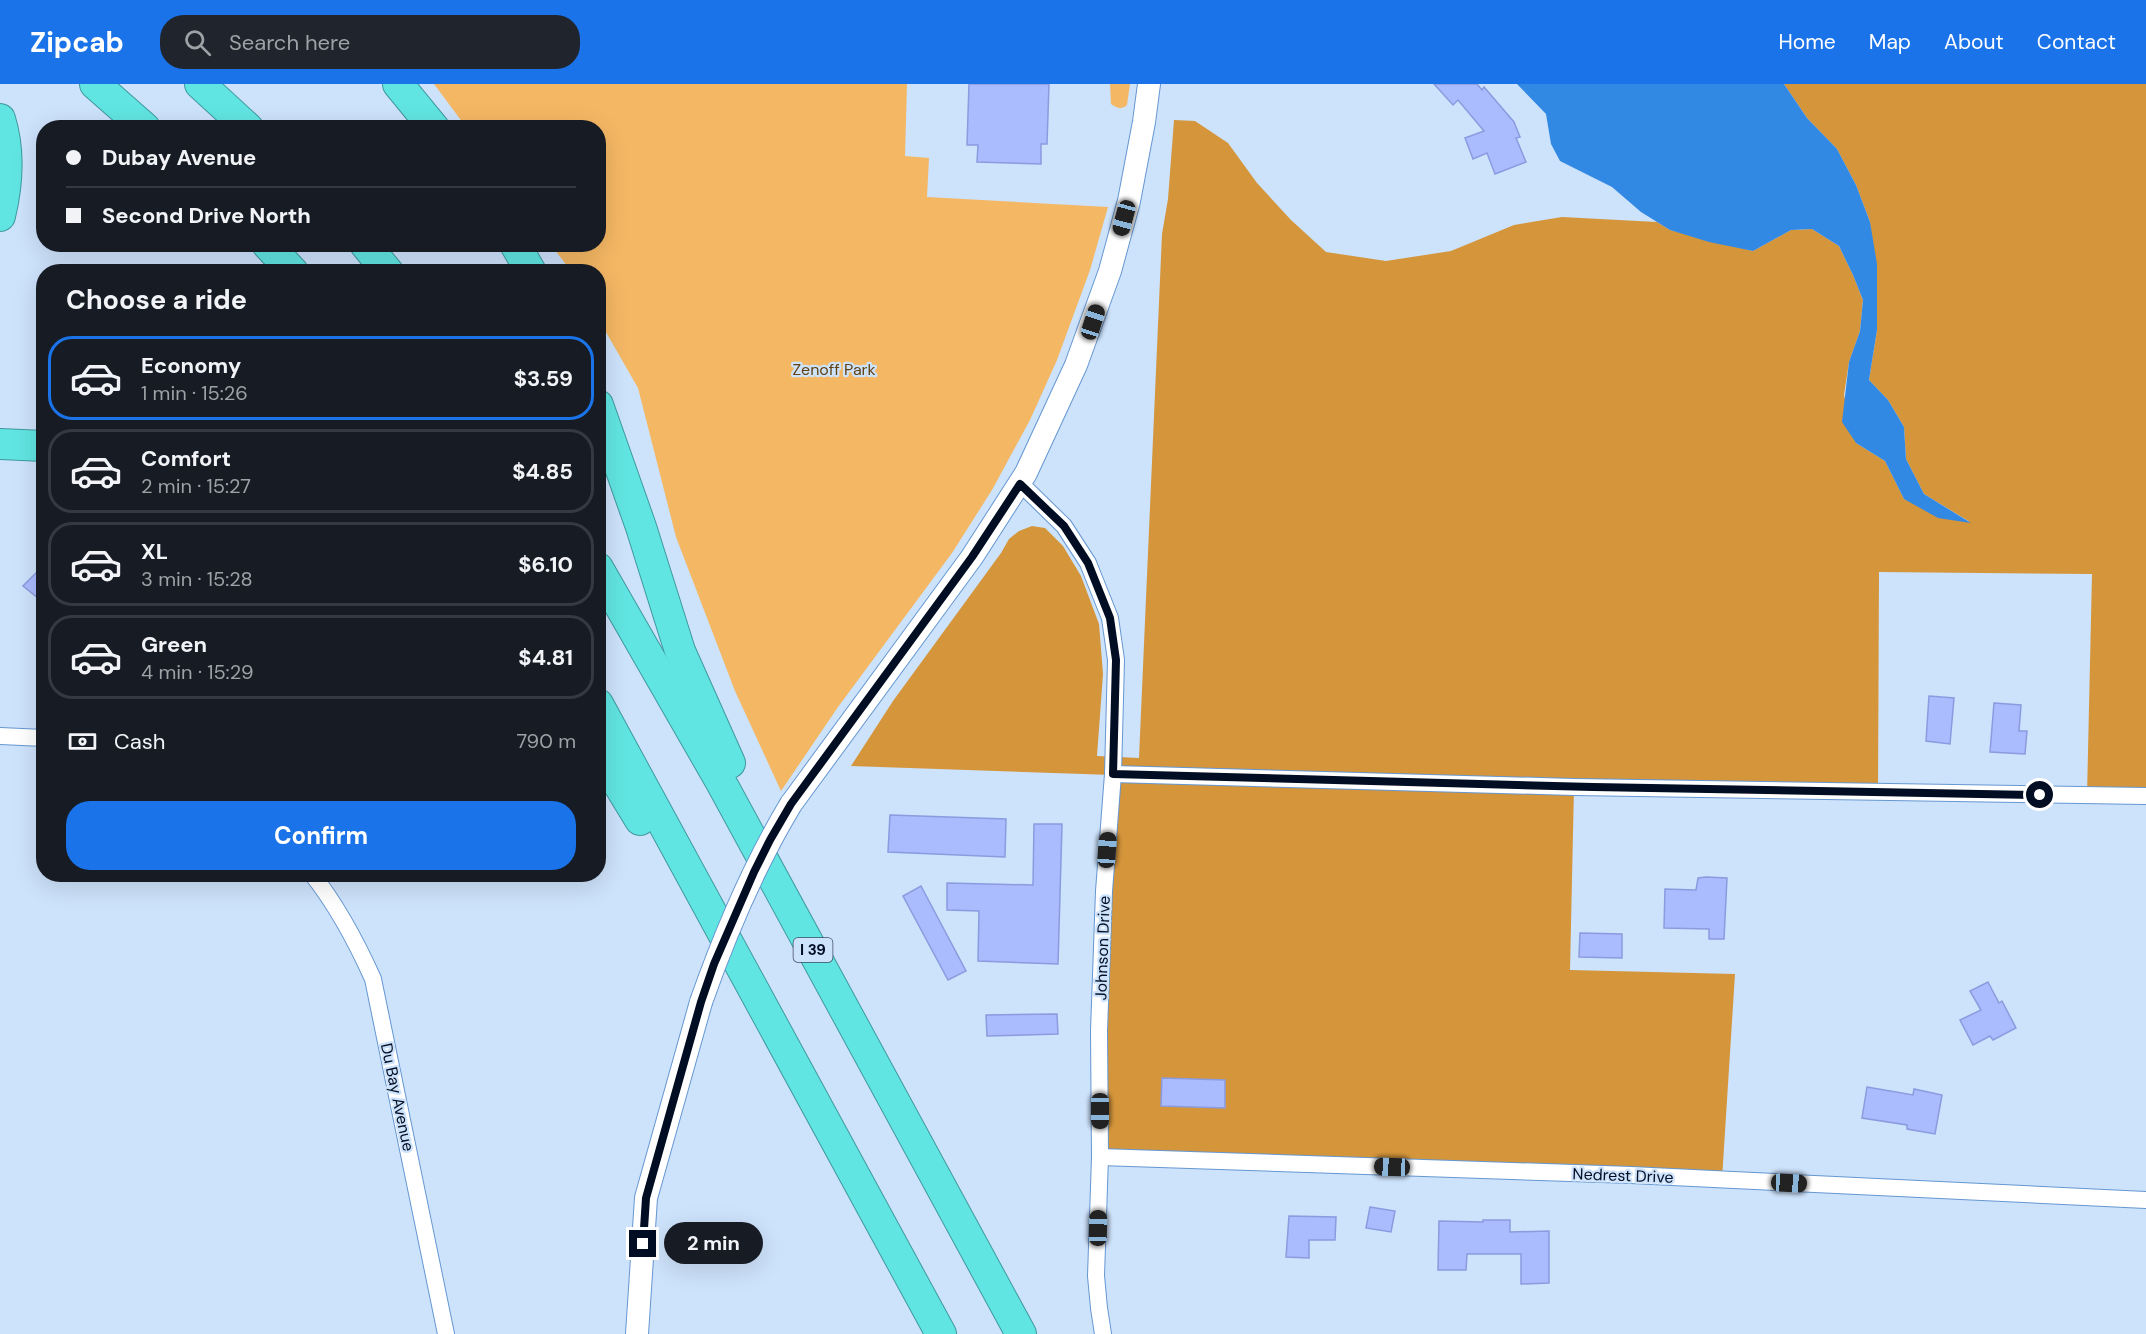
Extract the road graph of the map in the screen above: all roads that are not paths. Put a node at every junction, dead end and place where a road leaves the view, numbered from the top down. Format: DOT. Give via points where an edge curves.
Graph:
graph roads {
  1 [pos="95,84"];
  2 [pos="200,84"];
  3 [pos="398,84"];
  4 [pos="1149,84"];
  5 [pos="0,119"];
  6 [pos="136,120"];
  7 [pos="239,120"];
  8 [pos="427,120"];
  9 [pos="0,216"];
  10 [pos="275,252"];
  11 [pos="372,252"];
  12 [pos="286,264"];
  13 [pos="381,264"];
  14 [pos="606,428"];
  15 [pos="0,444"];
  16 [pos="36,446"];
  17 [pos="1020,484"];
  18 [pos="606,582"];
  19 [pos="606,719"];
  20 [pos="0,736"];
  21 [pos="36,738"];
  22 [pos="606,764"];
  23 [pos="1113,774"];
  24 [pos="2146,796"];
  25 [pos="755,846"];
  26 [pos="318,882"];
  27 [pos="731,947"];
  28 [pos="1100,1157"];
  29 [pos="2146,1200"];
  30 [pos="446,1334"];
  31 [pos="637,1334"];
  32 [pos="941,1334"];
  33 [pos="1022,1334"];
  34 [pos="1103,1334"];
  1 -- 6 [label="highway"];
  2 -- 7 [label="highway"];
  3 -- 8 [label="highway"];
  4 -- 17 [label="street" via="1129,201 1106,281 1076,365"];
  5 -- 9 [label="highway" via="7,165"];
  10 -- 12 [label="highway"];
  11 -- 13 [label="highway"];
  14 -- 25 [label="highway" via="680,651 745,797"];
  15 -- 16 [label="highway"];
  17 -- 23 [label="street, Johnson Drive" via="1064,526 1088,563 1110,618 1116,660"];
  17 -- 31 [label="street, bridge" via="972,557 791,804 754,872 701,1002 646,1198"];
  18 -- 25 [label="highway, I 39"];
  19 -- 27 [label="highway"];
  20 -- 21 [label="street"];
  22 -- 27 [label="highway" via="697,915"];
  23 -- 24 [label="street"];
  23 -- 28 [label="street, Johnson Drive" via="1104,903"];
  25 -- 33 [label="highway, I 39"];
  26 -- 30 [label="street, Du Bay Avenue" via="353,935 373,979"];
  27 -- 32 [label="highway"];
  28 -- 29 [label="street, Nedrest Drive" via="1631,1175"];
  28 -- 34 [label="street, Johnson Drive" via="1096,1276"];
}
